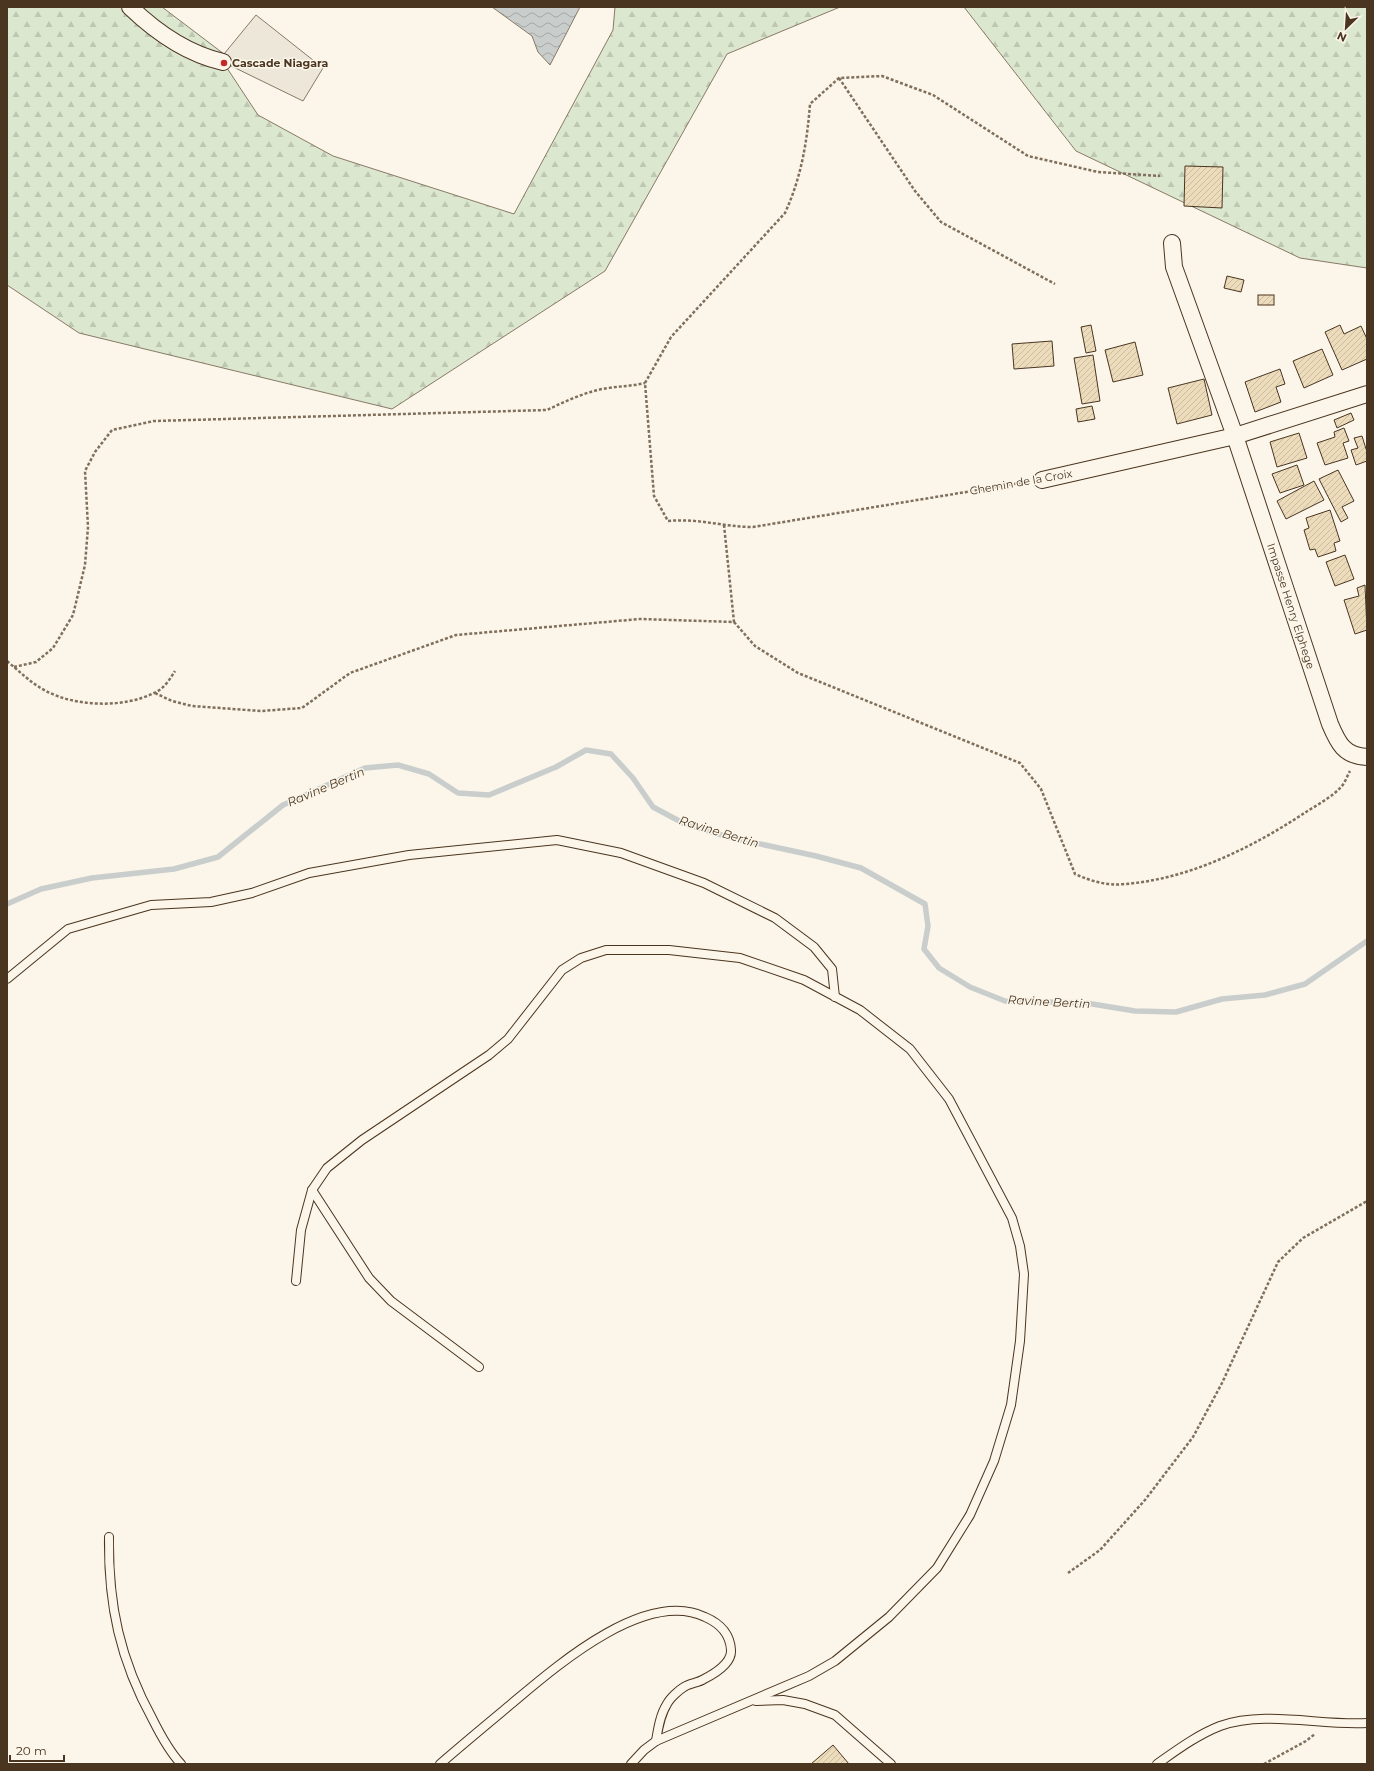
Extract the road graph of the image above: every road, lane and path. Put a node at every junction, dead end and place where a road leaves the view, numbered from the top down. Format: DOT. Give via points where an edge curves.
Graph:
graph roads {
  1 [pos="130,7"];
  2 [pos="223,62"];
  3 [pos="839,78"];
  4 [pos="1160,176"];
  5 [pos="1172,243"];
  6 [pos="1055,284"];
  7 [pos="645,383"];
  8 [pos="1367,394"];
  9 [pos="1235,436"];
  10 [pos="1042,480"];
  11 [pos="724,525"];
  12 [pos="734,622"];
  13 [pos="7,661"];
  14 [pos="14,667"];
  15 [pos="176,671"];
  16 [pos="155,693"];
  17 [pos="1362,757"];
  18 [pos="7,979"];
  19 [pos="835,997"];
  20 [pos="312,1190"];
  21 [pos="1367,1201"];
  22 [pos="296,1281"];
  23 [pos="479,1368"];
  24 [pos="109,1537"];
  25 [pos="1068,1573"];
  26 [pos="749,1702"];
  27 [pos="1330,1722"];
  28 [pos="1367,1723"];
  29 [pos="656,1741"];
  30 [pos="635,1763"];
  31 [pos="181,1764"];
  32 [pos="440,1764"];
  33 [pos="891,1764"];
  34 [pos="1157,1764"];
  35 [pos="1264,1764"];
  1 -- 2 [label="street" via="166,37 206,58"];
  3 -- 4 [label="path" via="882,76 933,96 1028,156 1098,172"];
  3 -- 6 [label="path" via="915,191 941,222"];
  3 -- 7 [label="path" via="810,104 807,143 796,189 785,213 671,337"];
  5 -- 9 [label="street, Impasse Henry Elphege" via="1174,267"];
  7 -- 11 [label="path, Chemin de la Croix" via="654,496 668,521 697,520"];
  7 -- 14 [label="path" via="607,388 547,410 154,421 112,430 95,452 85,471 88,527 86,566 73,615 53,648 36,662"];
  8 -- 9 [label="street, Chemin de la Croix"];
  9 -- 10 [label="street, Chemin de la Croix"];
  9 -- 17 [label="street, Impasse Henry Elphege" via="1330,724 1345,750"];
  10 -- 11 [label="path, Chemin de la Croix" via="753,527"];
  11 -- 12 [label="path"];
  12 -- 16 [label="path" via="640,619 456,635 350,673 302,708 261,711 192,706"];
  12 -- 17 [label="path" via="755,646 798,673 1020,763 1041,789 1075,874 1098,883 1124,884 1159,878 1216,861 1262,840 1341,787"];
  13 -- 14 [label="path"];
  14 -- 16 [label="path" via="47,692 82,702 124,702"];
  15 -- 16 [label="path"];
  18 -- 19 [label="lane" via="68,930 151,905 211,902 252,893 308,873 409,855 556,840 621,853 704,883 775,918 814,947 832,969"];
  19 -- 20 [label="lane" via="804,980 740,958 669,950 606,950 581,958 562,970 508,1039 489,1055 362,1140 327,1168"];
  19 -- 26 [label="lane" via="860,1010 910,1049 950,1100 1012,1218 1024,1274 1020,1340 1011,1404 994,1461 970,1515 937,1568 889,1617 835,1661 809,1676"];
  20 -- 22 [label="lane" via="301,1230"];
  20 -- 23 [label="lane" via="369,1278 391,1301"];
  21 -- 25 [label="path" via="1303,1238 1278,1262 1222,1383 1193,1437 1145,1500 1100,1550"];
  24 -- 31 [label="lane" via="108,1572 115,1624 127,1666 171,1754"];
  26 -- 29 [label="lane"];
  26 -- 33 [label="lane" via="790,1701 834,1715"];
  27 -- 28 [label="lane"];
  27 -- 34 [label="lane" via="1266,1720 1221,1726 1195,1739"];
  27 -- 35 [label="path" via="1306,1741"];
  29 -- 30 [label="lane"];
  29 -- 32 [label="lane" via="659,1723 667,1703 684,1687 704,1680 729,1660 732,1650 728,1634 716,1622 698,1613 679,1610 658,1612 627,1622 566,1658"];
}
